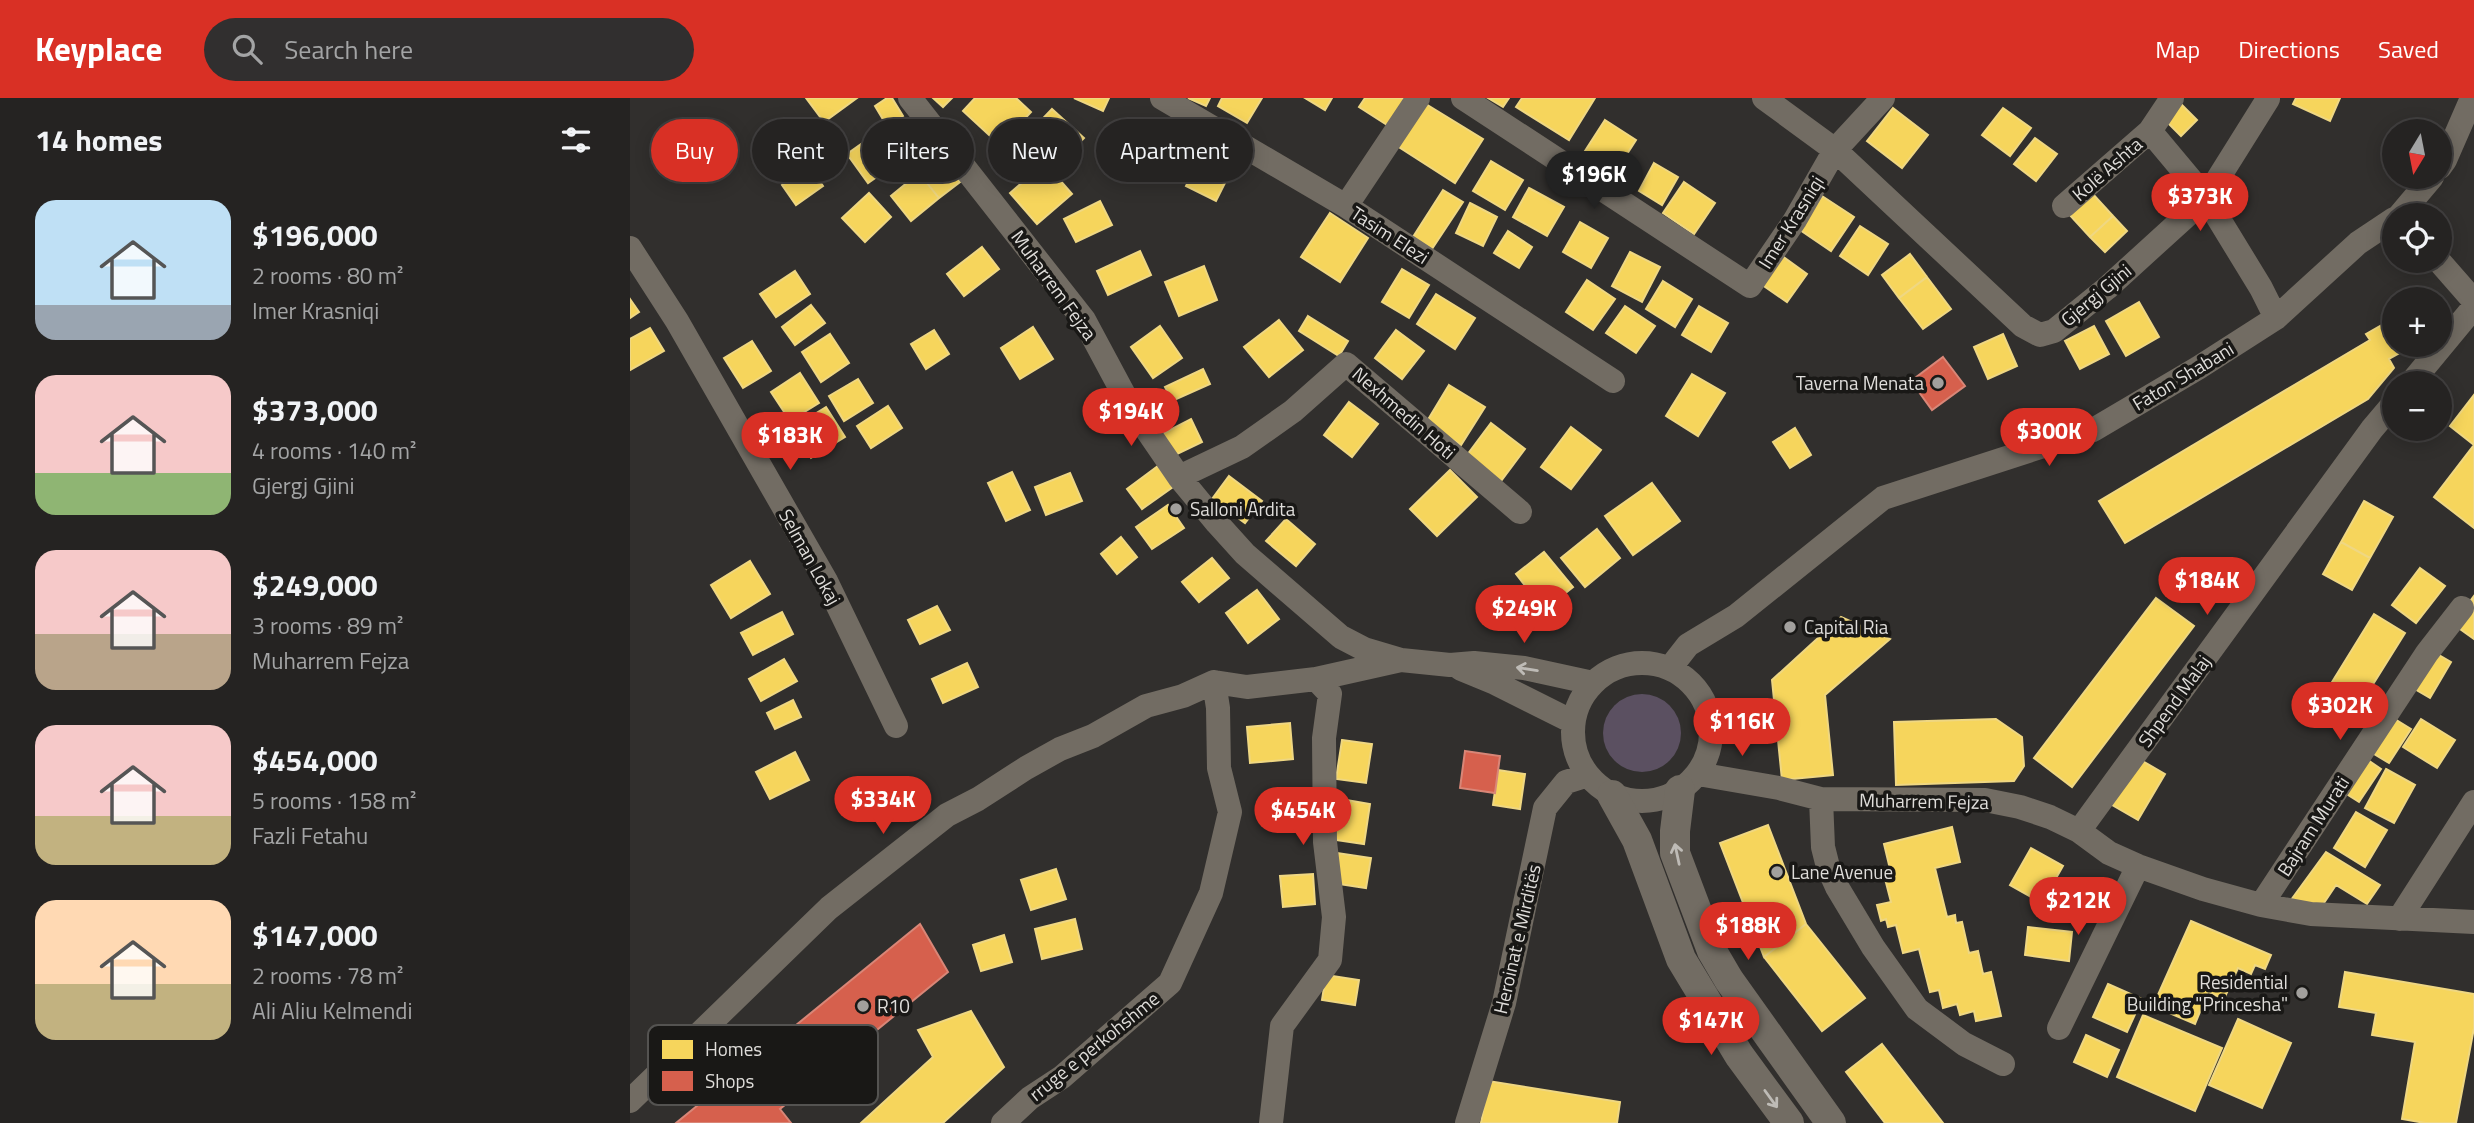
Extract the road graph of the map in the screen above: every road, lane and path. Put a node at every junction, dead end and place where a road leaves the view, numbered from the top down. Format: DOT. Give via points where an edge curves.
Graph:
graph roads {
  1 [pos="910,98"];
  2 [pos="1162,98"];
  3 [pos="1418,98"];
  4 [pos="1463,98"];
  5 [pos="1764,98"];
  6 [pos="1883,98"];
  7 [pos="2172,98"];
  8 [pos="2472,98"];
  9 [pos="2268,99"];
  10 [pos="2150,131"];
  11 [pos="2452,144"];
  12 [pos="1835,150"];
  13 [pos="2422,189"];
  14 [pos="2206,198"];
  15 [pos="2410,203"];
  16 [pos="1346,206"];
  17 [pos="2064,206"];
  18 [pos="2382,227"];
  19 [pos="630,248"];
  20 [pos="2450,273"];
  21 [pos="2474,301"];
  22 [pos="2474,307"];
  23 [pos="2276,318"];
  24 [pos="2421,371"];
  25 [pos="1613,381"];
  26 [pos="2382,418"];
  27 [pos="1179,477"];
  28 [pos="1520,512"];
  29 [pos="2462,608"];
  30 [pos="1401,660"];
  31 [pos="1450,665"];
  32 [pos="1670,668"];
  33 [pos="1316,679"];
  34 [pos="1214,681"];
  35 [pos="1594,682"];
  36 [pos="1573,722"];
  37 [pos="896,726"];
  38 [pos="1588,775"];
  39 [pos="1689,782"];
  40 [pos="1612,795"];
  41 [pos="1821,799"];
  42 [pos="2474,802"];
  43 [pos="2079,831"];
  44 [pos="2138,866"];
  45 [pos="2261,905"];
  46 [pos="2399,919"];
  47 [pos="2474,922"];
  48 [pos="708,1025"];
  49 [pos="2059,1028"];
  50 [pos="2003,1064"];
  51 [pos="648,1084"];
  52 [pos="630,1101"];
  53 [pos="1003,1123"];
  54 [pos="1271,1123"];
  55 [pos="1467,1123"];
  56 [pos="1789,1123"];
  57 [pos="1831,1123"];
  1 -- 27 [label="street, Muharrem Fejza" via="1084,320 1129,404"];
  2 -- 16 [label="street, Tasim Elezi"];
  3 -- 16 [label="street"];
  4 -- 12 [label="street, Imer Krasniqi" via="1750,286"];
  5 -- 12 [label="street"];
  6 -- 12 [label="street, Imer Krasniqi"];
  7 -- 10 [label="street, Kolë Ashta"];
  8 -- 11 [label="street"];
  9 -- 14 [label="street, Gjergj Gjini"];
  10 -- 14 [label="street, Kolë Ashta"];
  10 -- 17 [label="street, Kolë Ashta"];
  12 -- 14 [label="street, Gjergj Gjini" via="2023,326 2040,335 2054,331 2107,288"];
  13 -- 15 [label="street"];
  14 -- 23 [label="street, Kolë Ashta"];
  16 -- 25 [label="street, Tasim Elezi"];
  18 -- 23 [label="street, Faton Shabani"];
  19 -- 37 [label="street, Selman Lokaj" via="826,581"];
  20 -- 21 [label="street"];
  22 -- 24 [label="street"];
  23 -- 32 [label="street, Faton Shabani" via="2093,430 1883,498 1736,616 1688,645"];
  26 -- 43 [label="street, Shpend Malaj"];
  27 -- 28 [label="street, Nexhmedin Hoti" via="1242,447 1293,411 1346,363"];
  27 -- 30 [label="street, Muharrem Fejza" via="1245,554 1341,637"];
  29 -- 45 [label="street, Bajram Murati" via="2427,653"];
  30 -- 31 [label="street, Muharrem Fejza"];
  30 -- 33 [label="street"];
  35 -- 31 [label="street, Muharrem Fejza, one-way" via="1524,668"];
  31 -- 36 [label="street, Muharrem Fejza"];
  32 -- 35 [label="street" via="1626,665"];
  32 -- 39 [label="street" via="1695,686 1709,714 1711,745"];
  33 -- 34 [label="street" via="1247,687"];
  33 -- 54 [label="street" via="1330,694 1324,738 1325,842 1333,928 1329,960 1282,1026"];
  34 -- 48 [label="street" via="1146,706 1093,737 1060,749 947,815 829,908"];
  34 -- 53 [label="street, rruge e perkohshme" via="1219,768 1230,813 1211,892 1170,984"];
  35 -- 36 [label="street" via="1581,698"];
  36 -- 38 [label="street" via="1576,753"];
  38 -- 40 [label="street"];
  38 -- 55 [label="street, Heroinat e Mirditës" via="1566,782 1545,808 1504,1003"];
  39 -- 40 [label="street" via="1662,799 1643,802"];
  39 -- 41 [label="street, Muharrem Fejza" via="1779,788"];
  57 -- 39 [label="main road, one-way" via="1712,951 1675,853 1675,831"];
  40 -- 56 [label="main road, one-way" via="1637,840 1681,959 1739,1055"];
  41 -- 43 [label="street, Muharrem Fejza" via="1985,800 2020,807"];
  41 -- 50 [label="street" via="1828,867 1873,947 1917,1009 1964,1044"];
  42 -- 46 [label="street"];
  43 -- 44 [label="street, Muharrem Fejza" via="2109,853"];
  44 -- 45 [label="street, Muharrem Fejza"];
  44 -- 49 [label="street"];
  45 -- 46 [label="street, Muharrem Fejza" via="2311,914"];
  46 -- 47 [label="street, Muharrem Fejza"];
  51 -- 52 [label="street"];
}
